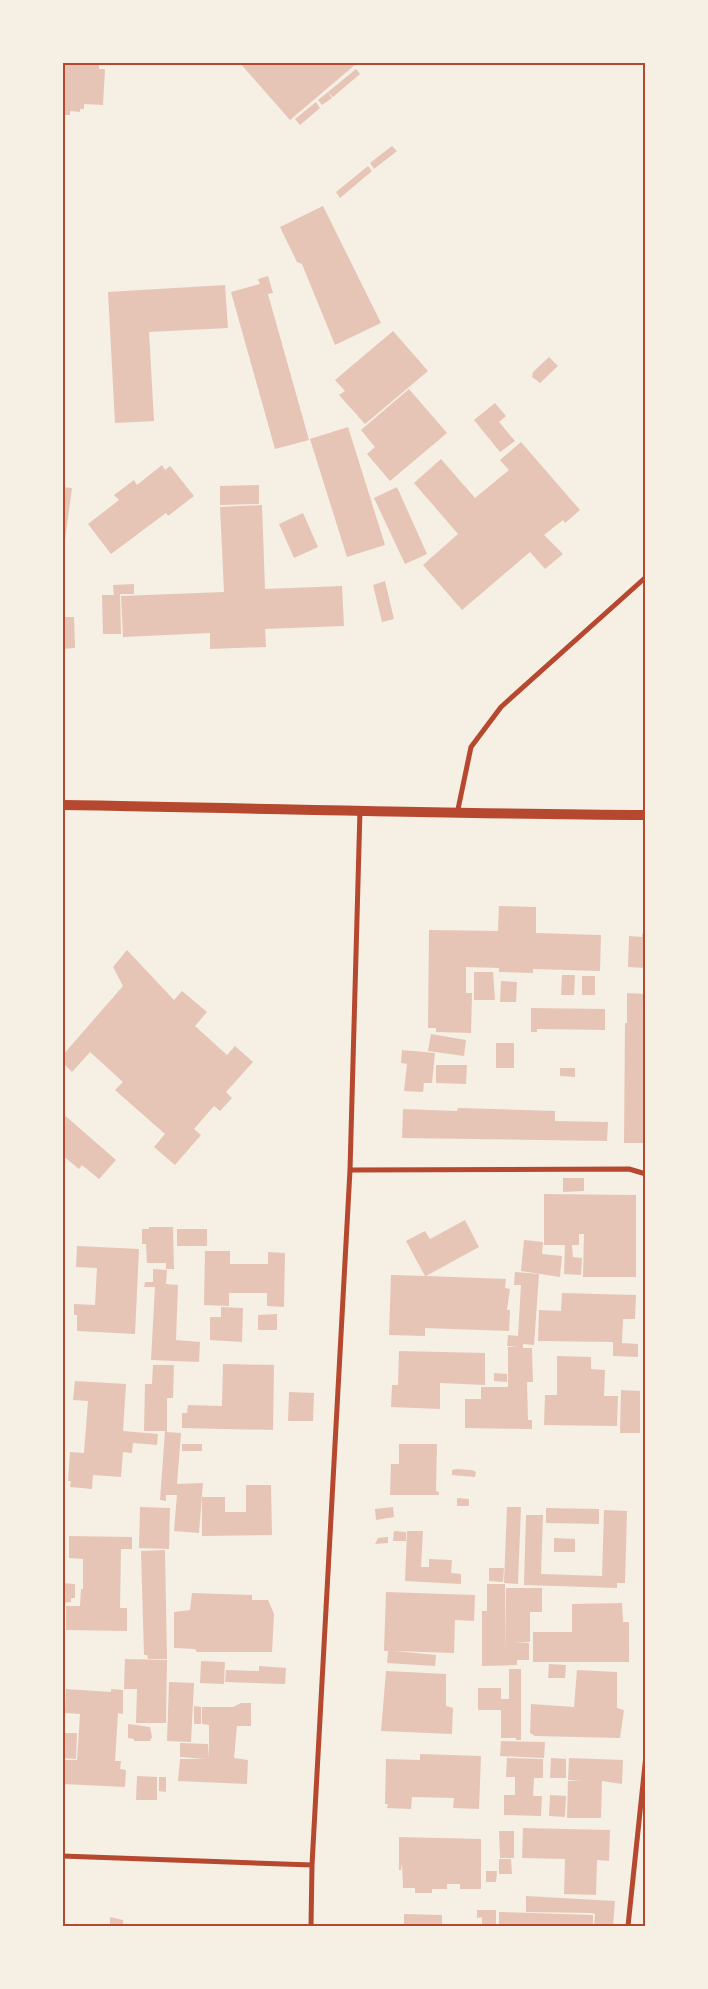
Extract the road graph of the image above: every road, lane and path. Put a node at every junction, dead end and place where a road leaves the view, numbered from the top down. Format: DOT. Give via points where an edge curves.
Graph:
graph roads {
  1 [pos="646,577"];
  2 [pos="62,805"];
  3 [pos="360,810"];
  4 [pos="457,814"];
  5 [pos="646,815"];
  6 [pos="350,1170"];
  7 [pos="646,1174"];
  8 [pos="646,1755"];
  9 [pos="645,1770"];
  10 [pos="62,1856"];
  11 [pos="312,1865"];
  12 [pos="311,1926"];
  13 [pos="628,1926"];
  1 -- 4 [label="street" via="501,706 471,747"];
  2 -- 3 [label="main road"];
  3 -- 4 [label="main road"];
  3 -- 6 [label="street"];
  4 -- 5 [label="main road"];
  6 -- 7 [label="street" via="630,1169"];
  6 -- 11 [label="street"];
  8 -- 9 [label="street"];
  9 -- 13 [label="street"];
  10 -- 11 [label="street"];
  11 -- 12 [label="street"];
}
